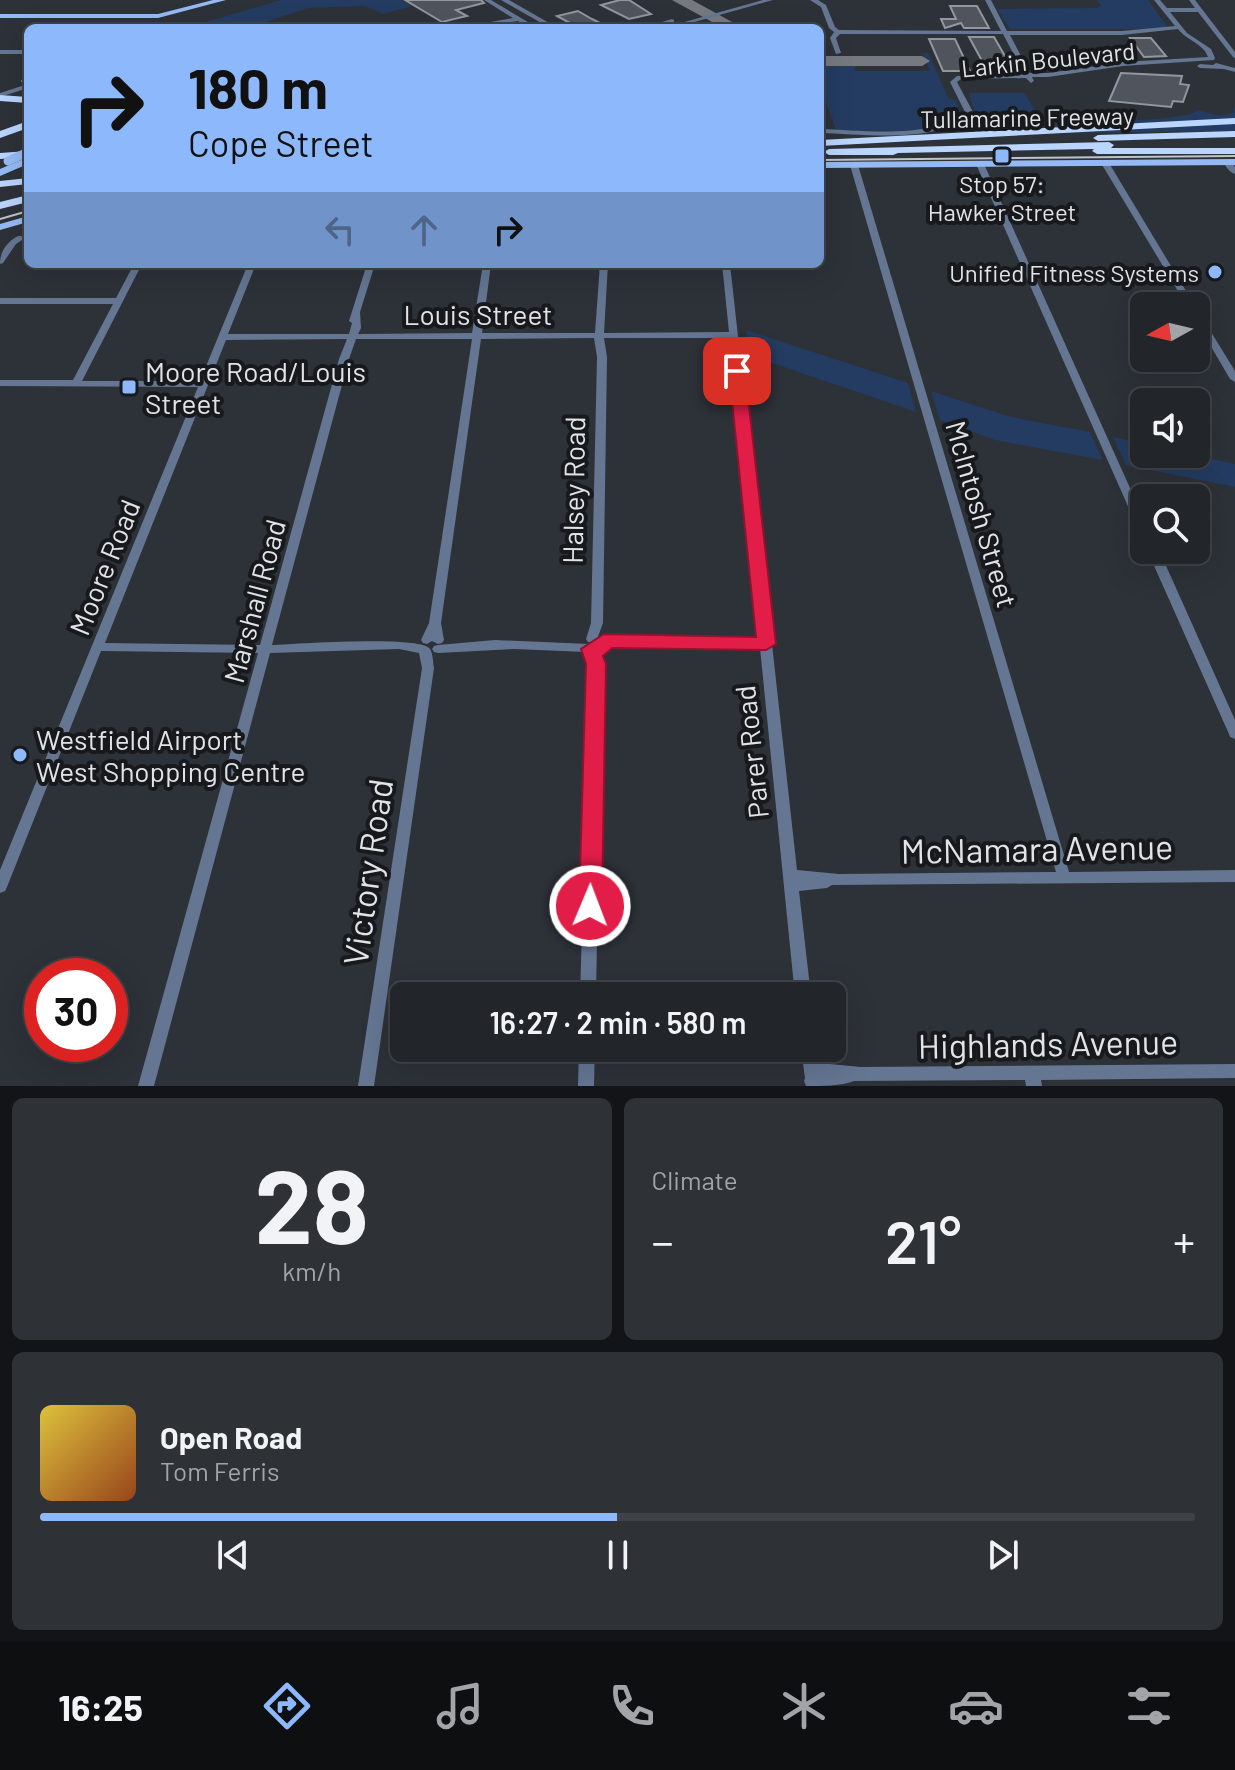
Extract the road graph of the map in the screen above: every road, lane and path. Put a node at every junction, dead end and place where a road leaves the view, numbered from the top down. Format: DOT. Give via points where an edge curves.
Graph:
graph roads {
  1 [pos="222,0"];
  2 [pos="488,0"];
  3 [pos="504,0"];
  4 [pos="749,0"];
  5 [pos="770,0"];
  6 [pos="813,0"];
  7 [pos="988,0"];
  8 [pos="1157,0"];
  9 [pos="1192,0"];
  10 [pos="519,8"];
  11 [pos="1165,10"];
  12 [pos="1200,10"];
  13 [pos="506,12"];
  14 [pos="0,16"];
  15 [pos="535,17"];
  16 [pos="519,19"];
  17 [pos="679,22"];
  18 [pos="486,24"];
  19 [pos="528,24"];
  20 [pos="548,24"];
  21 [pos="668,24"];
  22 [pos="675,24"];
  23 [pos="1179,27"];
  24 [pos="838,32"];
  25 [pos="1007,32"];
  26 [pos="1153,32"];
  27 [pos="1188,36"];
  28 [pos="0,52"];
  29 [pos="24,52"];
  30 [pos="838,53"];
  31 [pos="1235,57"];
  32 [pos="1212,59"];
  33 [pos="1222,68"];
  34 [pos="1235,70"];
  35 [pos="1235,77"];
  36 [pos="1030,78"];
  37 [pos="24,84"];
  38 [pos="1,95"];
  39 [pos="24,99"];
  40 [pos="1235,121"];
  41 [pos="24,126"];
  42 [pos="824,131"];
  43 [pos="1235,134"];
  44 [pos="0,135"];
  45 [pos="1235,142"];
  46 [pos="824,143"];
  47 [pos="824,143"];
  48 [pos="1235,151"];
  49 [pos="824,152"];
  50 [pos="824,152"];
  51 [pos="24,154"];
  52 [pos="3,161"];
  53 [pos="24,162"];
  54 [pos="1231,162"];
  55 [pos="1105,163"];
  56 [pos="980,164"];
  57 [pos="824,165"];
  58 [pos="854,165"];
  59 [pos="1235,172"];
  60 [pos="0,173"];
  61 [pos="24,181"];
  62 [pos="0,184"];
  63 [pos="24,199"];
  64 [pos="0,206"];
  65 [pos="24,220"];
  66 [pos="4,226"];
  67 [pos="24,239"];
  68 [pos="0,261"];
  69 [pos="136,268"];
  70 [pos="250,268"];
  71 [pos="370,268"];
  72 [pos="486,268"];
  73 [pos="604,268"];
  74 [pos="726,268"];
  75 [pos="1183,292"];
  76 [pos="0,301"];
  77 [pos="118,301"];
  78 [pos="733,335"];
  79 [pos="476,336"];
  80 [pos="602,336"];
  81 [pos="223,337"];
  82 [pos="350,337"];
  83 [pos="1210,337"];
  84 [pos="1235,379"];
  85 [pos="0,383"];
  86 [pos="76,383"];
  87 [pos="204,384"];
  88 [pos="1130,500"];
  89 [pos="1159,564"];
  90 [pos="596,644"];
  91 [pos="766,644"];
  92 [pos="432,645"];
  93 [pos="266,646"];
  94 [pos="98,647"];
  95 [pos="1235,734"];
  96 [pos="1235,876"];
  97 [pos="1064,877"];
  98 [pos="791,880"];
  99 [pos="0,887"];
  100 [pos="588,982"];
  101 [pos="802,982"];
  102 [pos="587,1062"];
  103 [pos="1235,1071"];
  104 [pos="812,1079"];
  105 [pos="1032,1079"];
  106 [pos="146,1086"];
  107 [pos="366,1086"];
  108 [pos="586,1086"];
  1 -- 14 [label="main road" via="158,16"];
  2 -- 13 [label="street"];
  3 -- 10 [label="street"];
  4 -- 17 [label="street"];
  5 -- 17 [label="street"];
  6 -- 24 [label="street" via="824,6"];
  7 -- 25 [label="street"];
  8 -- 11 [label="street"];
  9 -- 12 [label="street"];
  10 -- 13 [label="street"];
  10 -- 15 [label="street"];
  11 -- 12 [label="street"];
  11 -- 23 [label="street"];
  12 -- 31 [label="street"];
  13 -- 16 [label="street"];
  15 -- 16 [label="street"];
  15 -- 20 [label="street"];
  16 -- 18 [label="street"];
  16 -- 19 [label="street"];
  17 -- 21 [label="street"];
  17 -- 22 [label="street"];
  23 -- 26 [label="street"];
  23 -- 27 [label="street"];
  24 -- 25 [label="street"];
  24 -- 30 [label="street" via="833,38"];
  25 -- 26 [label="street"];
  25 -- 36 [label="street"];
  26 -- 27 [label="street"];
  27 -- 32 [label="street" via="1208,49"];
  28 -- 29 [label="street"];
  31 -- 32 [label="street, Larkin Boulevard"];
  32 -- 33 [label="street"];
  32 -- 36 [label="street, Larkin Boulevard" via="1123,64"];
  33 -- 34 [label="street, Larkin Boulevard"];
  33 -- 35 [label="street"];
  33 -- 36 [label="street, Larkin Boulevard" via="1140,67"];
  36 -- 42 [label="street, Larkin Boulevard" via="959,84 969,112 947,126"];
  37 -- 38 [label="street"];
  38 -- 39 [label="highway"];
  40 -- 46 [label="highway"];
  41 -- 44 [label="highway"];
  43 -- 47 [label="highway, Tullamarine Freeway"];
  45 -- 49 [label="highway, Tullamarine Freeway"];
  48 -- 50 [label="highway"];
  51 -- 52 [label="highway"];
  53 -- 60 [label="main road"];
  54 -- 55 [label="main road"];
  54 -- 59 [label="street"];
  55 -- 56 [label="main road"];
  55 -- 75 [label="street"];
  56 -- 58 [label="main road"];
  56 -- 88 [label="street"];
  57 -- 58 [label="main road"];
  58 -- 97 [label="street, McIntosh Street"];
  61 -- 62 [label="highway"];
  63 -- 64 [label="highway"];
  65 -- 66 [label="main road"];
  66 -- 67 [label="street"];
  67 -- 68 [label="street" via="13,242"];
  69 -- 77 [label="street"];
  70 -- 81 [label="street, Moore Road"];
  71 -- 82 [label="street, Marshall Road"];
  72 -- 79 [label="street"];
  73 -- 80 [label="street, Halsey Road"];
  74 -- 78 [label="street, Parer Road"];
  76 -- 77 [label="street"];
  77 -- 86 [label="street"];
  78 -- 80 [label="street, Louis Street"];
  78 -- 91 [label="street, Parer Road"];
  79 -- 80 [label="street, Louis Street"];
  79 -- 82 [label="street, Louis Street"];
  79 -- 92 [label="street"];
  80 -- 90 [label="street, Halsey Road"];
  81 -- 82 [label="street, Louis Street"];
  81 -- 87 [label="street, Moore Road"];
  82 -- 93 [label="street, Marshall Road"];
  83 -- 84 [label="street"];
  85 -- 86 [label="street"];
  86 -- 87 [label="street"];
  87 -- 94 [label="street, Moore Road"];
  89 -- 95 [label="street"];
  90 -- 91 [label="street"];
  90 -- 92 [label="street"];
  90 -- 100 [label="street"];
  91 -- 98 [label="street, Parer Road"];
  92 -- 93 [label="street"];
  92 -- 107 [label="street, Victory Road"];
  93 -- 94 [label="street"];
  93 -- 106 [label="street, Marshall Road"];
  94 -- 99 [label="street, Moore Road"];
  96 -- 97 [label="street, McNamara Avenue"];
  97 -- 98 [label="street, McNamara Avenue"];
  98 -- 101 [label="street, Parer Road"];
  102 -- 108 [label="street"];
  103 -- 105 [label="street, Highlands Avenue"];
  104 -- 105 [label="street, Highlands Avenue" via="861,1074"];
}
